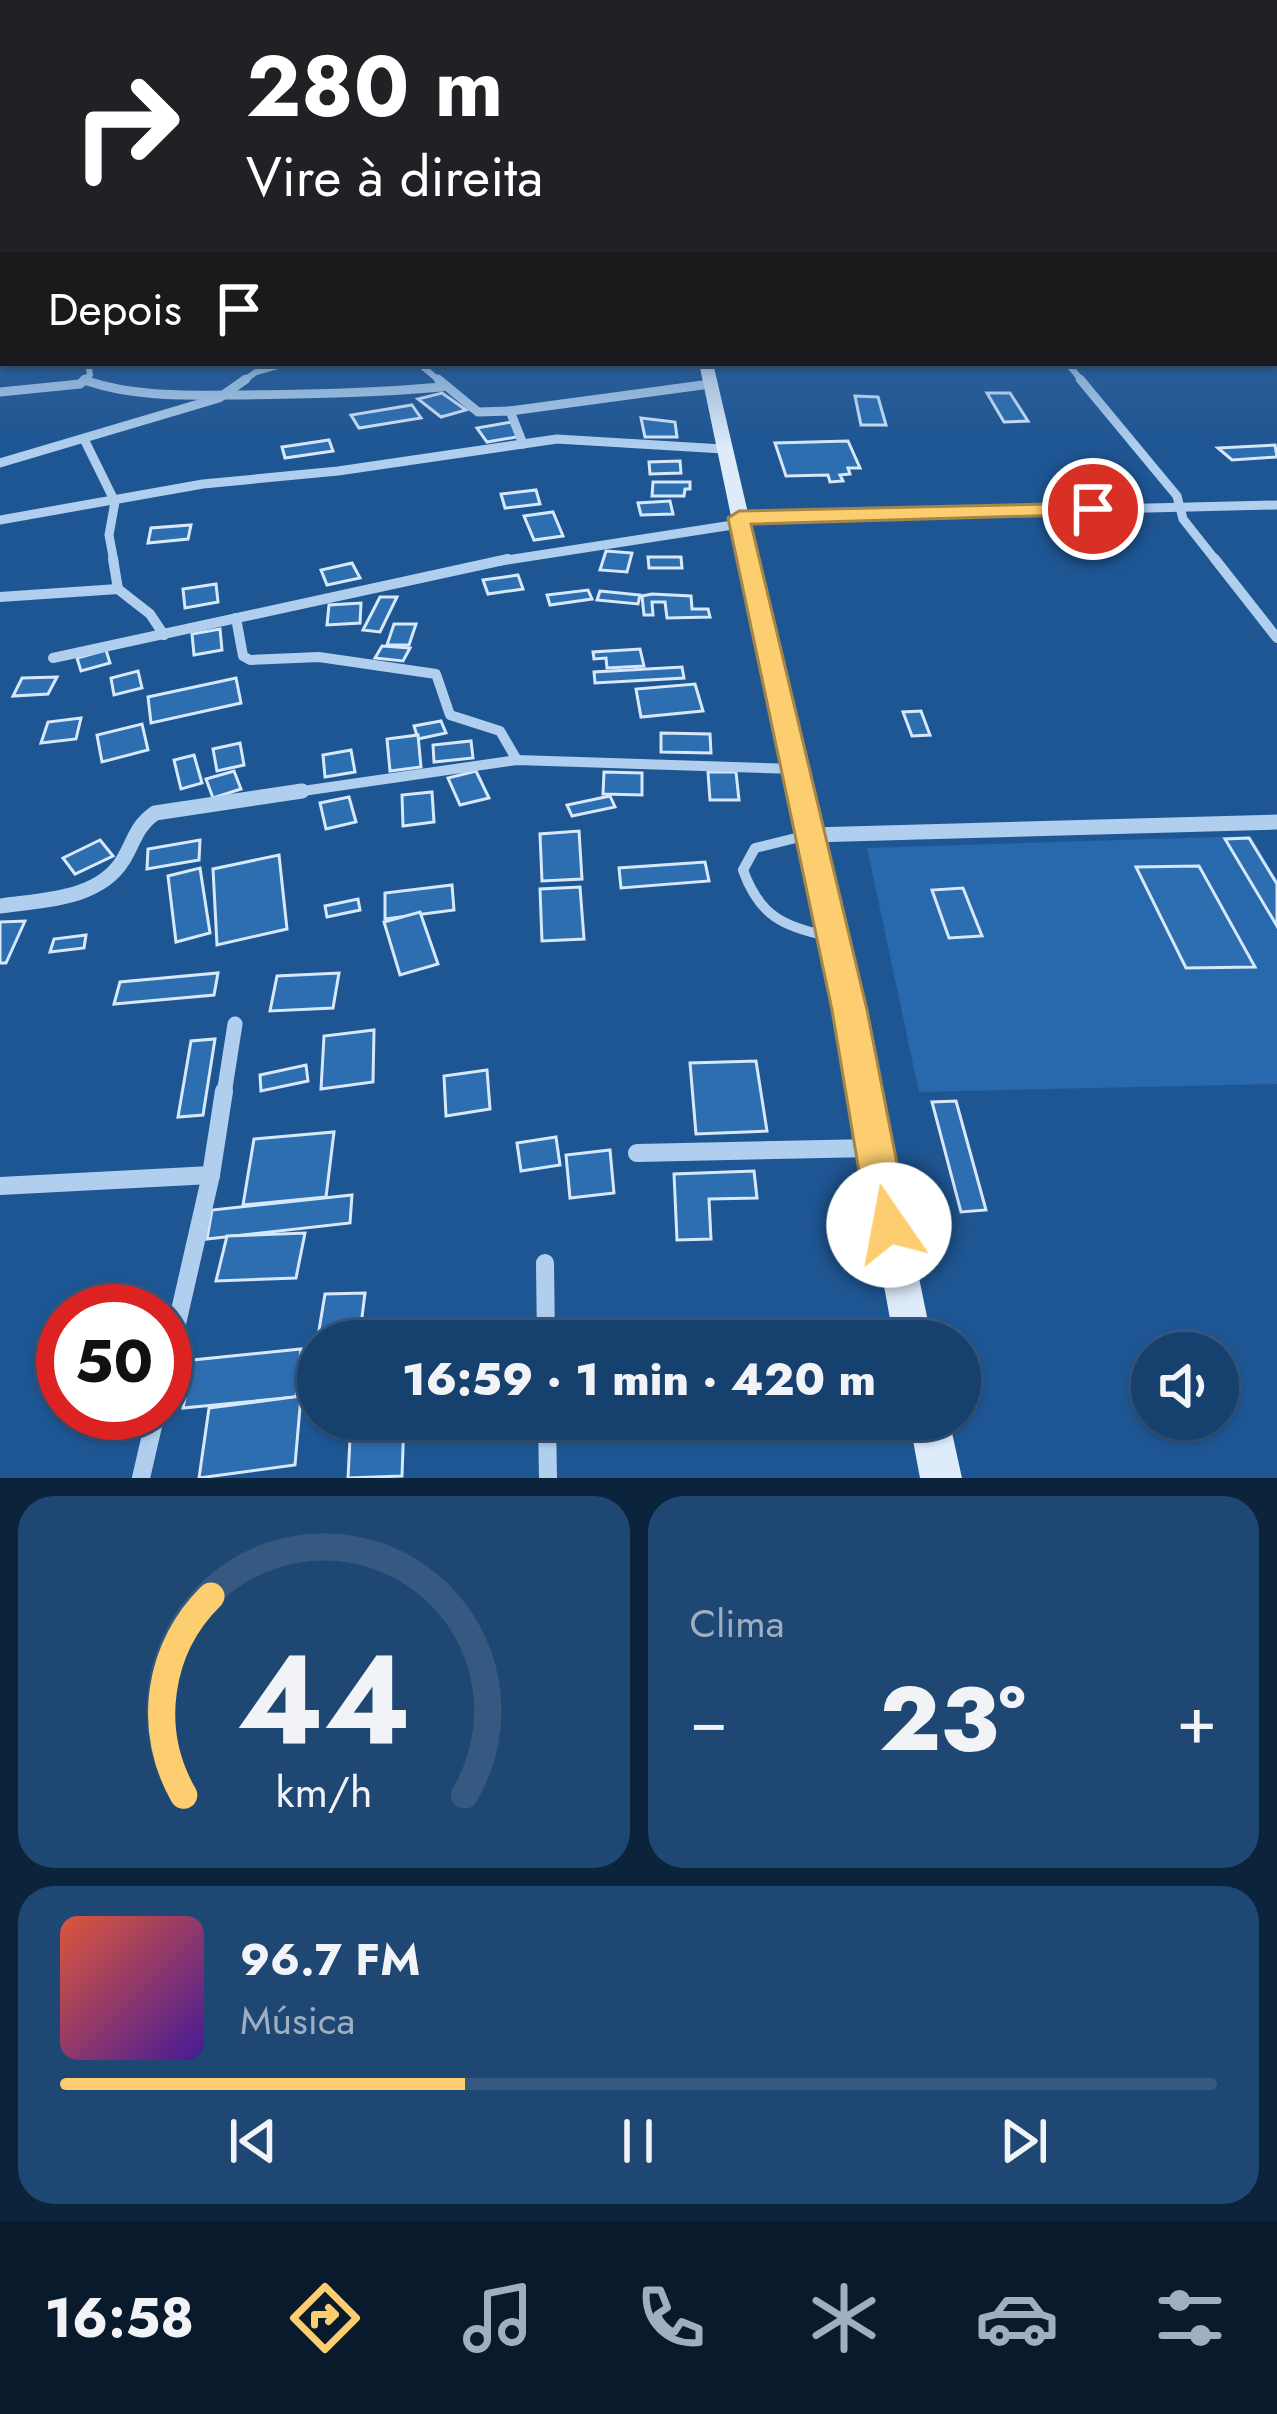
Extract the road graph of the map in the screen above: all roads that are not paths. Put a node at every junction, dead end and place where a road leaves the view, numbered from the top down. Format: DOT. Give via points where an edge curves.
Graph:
graph roads {
  1 [pos="88,366"];
  2 [pos="277,366"];
  3 [pos="421,366"];
  4 [pos="707,366"];
  5 [pos="1069,366"];
  6 [pos="87,381"];
  7 [pos="710,384"];
  8 [pos="442,387"];
  9 [pos="0,392"];
  10 [pos="229,392"];
  11 [pos="510,410"];
  12 [pos="83,439"];
  13 [pos="523,444"];
  14 [pos="723,449"];
  15 [pos="0,464"];
  16 [pos="115,502"];
  17 [pos="1277,505"];
  18 [pos="1182,507"];
  19 [pos="0,520"];
  20 [pos="739,521"];
  21 [pos="118,589"];
  22 [pos="0,597"];
  23 [pos="236,618"];
  24 [pos="164,635"];
  25 [pos="1277,638"];
  26 [pos="53,658"];
  27 [pos="518,760"];
  28 [pos="795,770"];
  29 [pos="1277,822"];
  30 [pos="810,835"];
  31 [pos="0,907"];
  32 [pos="833,937"];
  33 [pos="235,1024"];
  34 [pos="873,1148"];
  35 [pos="637,1154"];
  36 [pos="211,1175"];
  37 [pos="0,1186"];
  38 [pos="545,1263"];
  39 [pos="186,1284"];
  40 [pos="546,1320"];
  41 [pos="909,1320"];
  42 [pos="151,1440"];
  43 [pos="547,1440"];
  44 [pos="933,1440"];
  45 [pos="142,1478"];
  46 [pos="548,1478"];
  47 [pos="941,1478"];
  1 -- 6 [label="street"];
  2 -- 10 [label="street"];
  3 -- 8 [label="street"];
  4 -- 7 [label="main road"];
  5 -- 18 [label="street"];
  6 -- 9 [label="street"];
  6 -- 10 [label="street" via="160,395"];
  7 -- 11 [label="street"];
  7 -- 14 [label="main road"];
  8 -- 10 [label="street"];
  8 -- 11 [label="street" via="478,412"];
  10 -- 12 [label="street"];
  11 -- 13 [label="street"];
  12 -- 15 [label="street"];
  12 -- 16 [label="street"];
  13 -- 14 [label="street" via="587,438"];
  13 -- 16 [label="street"];
  14 -- 20 [label="main road"];
  16 -- 19 [label="street"];
  16 -- 21 [label="street" via="109,535"];
  17 -- 18 [label="street"];
  18 -- 20 [label="street"];
  18 -- 25 [label="street" via="1183,519"];
  20 -- 23 [label="street" via="526,555"];
  20 -- 28 [label="main road"];
  21 -- 22 [label="street"];
  21 -- 24 [label="street"];
  23 -- 24 [label="street"];
  23 -- 27 [label="street" via="250,660 319,657 436,674 450,716 500,731"];
  24 -- 26 [label="street"];
  27 -- 28 [label="street"];
  27 -- 31 [label="street" via="155,812 134,831 108,880"];
  28 -- 30 [label="main road"];
  29 -- 30 [label="street"];
  30 -- 32 [label="main road"];
  30 -- 32 [label="lane" via="754,848 743,870 752,901 782,928"];
  32 -- 34 [label="main road"];
  33 -- 36 [label="street"];
  34 -- 35 [label="street"];
  34 -- 41 [label="main road"];
  36 -- 37 [label="street"];
  36 -- 39 [label="street"];
  38 -- 40 [label="street"];
  42 -- 45 [label="street"];
  43 -- 46 [label="street"];
  44 -- 47 [label="main road"];
}
